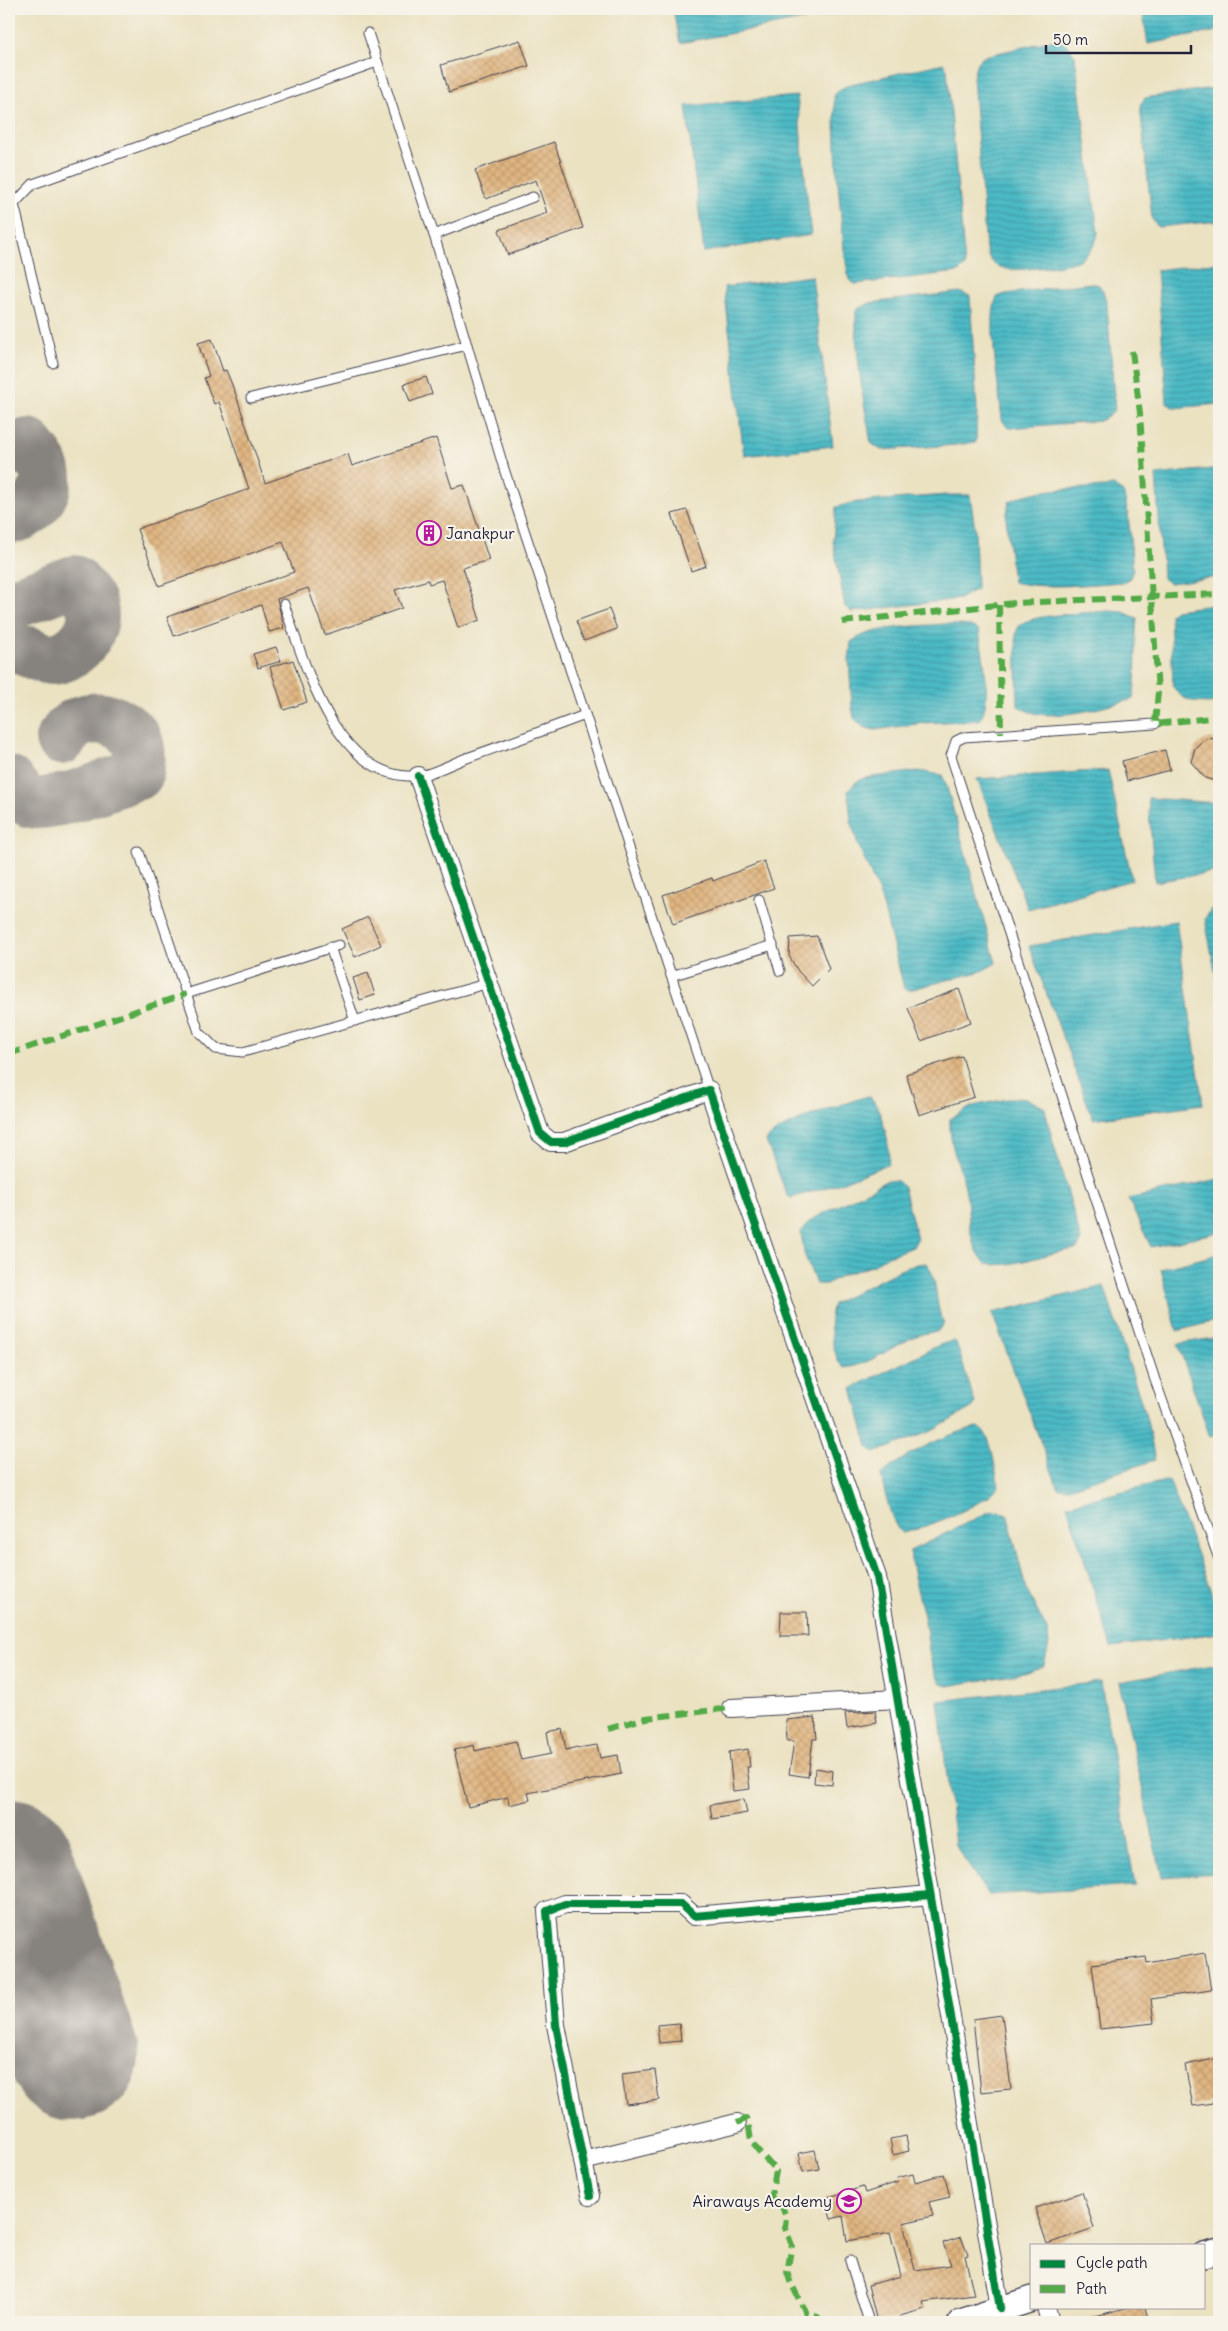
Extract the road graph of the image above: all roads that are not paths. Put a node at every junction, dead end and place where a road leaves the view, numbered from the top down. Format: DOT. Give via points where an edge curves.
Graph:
graph roads {
  1 [pos="368,33"];
  2 [pos="377,62"];
  3 [pos="534,197"];
  4 [pos="434,235"];
  5 [pos="467,345"];
  6 [pos="53,363"];
  7 [pos="250,398"];
  8 [pos="284,604"];
  9 [pos="585,715"];
  10 [pos="1155,724"];
  11 [pos="418,776"];
  12 [pos="139,852"];
  13 [pos="759,900"];
  14 [pos="773,946"];
  15 [pos="780,971"];
  16 [pos="671,976"];
  17 [pos="489,983"];
  18 [pos="186,994"];
  19 [pos="355,1021"];
  20 [pos="709,1090"];
  21 [pos="1219,1559"];
  22 [pos="898,1699"];
  23 [pos="731,1708"];
  24 [pos="930,1895"];
  25 [pos="737,2123"];
  26 [pos="583,2161"];
  27 [pos="590,2196"];
  28 [pos="1219,2251"];
  29 [pos="1206,2254"];
  30 [pos="850,2261"];
  31 [pos="1030,2300"];
  32 [pos="1000,2308"];
  33 [pos="1046,2308"];
  34 [pos="870,2322"];
  35 [pos="961,2322"];
  36 [pos="1050,2322"];
  1 -- 2 [label="lane"];
  2 -- 4 [label="lane"];
  2 -- 6 [label="lane" via="33,184 14,204"];
  3 -- 4 [label="lane"];
  4 -- 5 [label="lane"];
  5 -- 7 [label="lane"];
  5 -- 9 [label="lane"];
  8 -- 11 [label="lane" via="307,670 327,714 358,756 382,772"];
  9 -- 11 [label="lane"];
  9 -- 16 [label="lane"];
  10 -- 21 [label="lane" via="964,737 956,741 951,756 1155,1380"];
  11 -- 17 [label="street"];
  12 -- 18 [label="lane"];
  13 -- 14 [label="lane"];
  14 -- 15 [label="lane"];
  14 -- 16 [label="lane"];
  16 -- 20 [label="lane"];
  17 -- 19 [label="lane"];
  17 -- 20 [label="street" via="540,1133 551,1142 564,1142"];
  18 -- 19 [label="lane" via="199,1032 216,1049 243,1052"];
  18 -- 19 [label="lane" via="335,946"];
  20 -- 22 [label="street" via="877,1577"];
  22 -- 23 [label="street"];
  22 -- 24 [label="street"];
  24 -- 26 [label="street" via="694,1916 681,1904 565,1904 547,1911 556,2025"];
  24 -- 32 [label="street"];
  25 -- 26 [label="street"];
  26 -- 27 [label="street"];
  28 -- 29 [label="main road"];
  30 -- 34 [label="lane"];
  31 -- 32 [label="main road"];
  32 -- 35 [label="main road"];
  33 -- 36 [label="street"];
}
